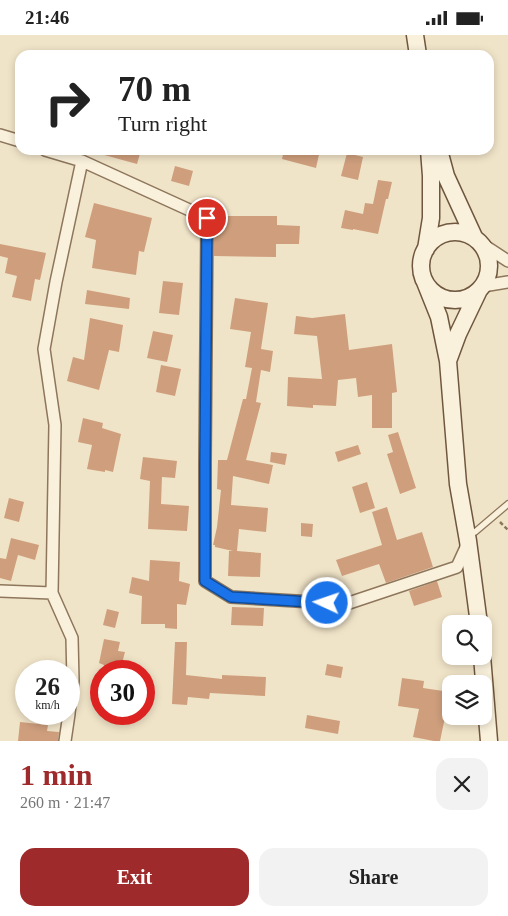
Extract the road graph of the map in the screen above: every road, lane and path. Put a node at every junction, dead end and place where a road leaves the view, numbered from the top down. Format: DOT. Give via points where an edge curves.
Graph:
graph roads {
  1 [pos="415,35"];
  2 [pos="417,50"];
  3 [pos="0,135"];
  4 [pos="15,140"];
  5 [pos="62,155"];
  6 [pos="429,155"];
  7 [pos="440,155"];
  8 [pos="82,161"];
  9 [pos="477,240"];
  10 [pos="426,249"];
  11 [pos="508,261"];
  12 [pos="425,282"];
  13 [pos="508,282"];
  14 [pos="481,288"];
  15 [pos="448,361"];
  16 [pos="508,504"];
  17 [pos="468,537"];
  18 [pos="0,591"];
  19 [pos="52,593"];
  20 [pos="478,615"];
  21 [pos="73,660"];
  22 [pos="483,665"];
  23 [pos="67,725"];
  24 [pos="65,741"];
  25 [pos="489,741"];
  1 -- 2 [label="main road"];
  3 -- 4 [label="street"];
  5 -- 8 [label="street"];
  6 -- 10 [label="main road" via="431,218"];
  7 -- 9 [label="main road" via="446,176"];
  8 -- 17 [label="street" via="207,218 205,581 231,597 346,604 457,567"];
  8 -- 19 [label="street" via="44,349 55,425"];
  9 -- 10 [label="main road" via="467,234 451,232 443,234"];
  9 -- 11 [label="street"];
  9 -- 14 [label="main road" via="485,249 489,268"];
  10 -- 12 [label="main road" via="421,262"];
  12 -- 14 [label="main road" via="440,297 454,300 468,298"];
  12 -- 15 [label="main road" via="439,317"];
  13 -- 14 [label="street"];
  14 -- 15 [label="main road"];
  15 -- 17 [label="main road" via="458,484"];
  16 -- 17 [label="lane"];
  17 -- 20 [label="main road"];
  18 -- 19 [label="street"];
  19 -- 21 [label="street" via="72,638"];
  22 -- 25 [label="main road"];
  23 -- 24 [label="street"];
}
